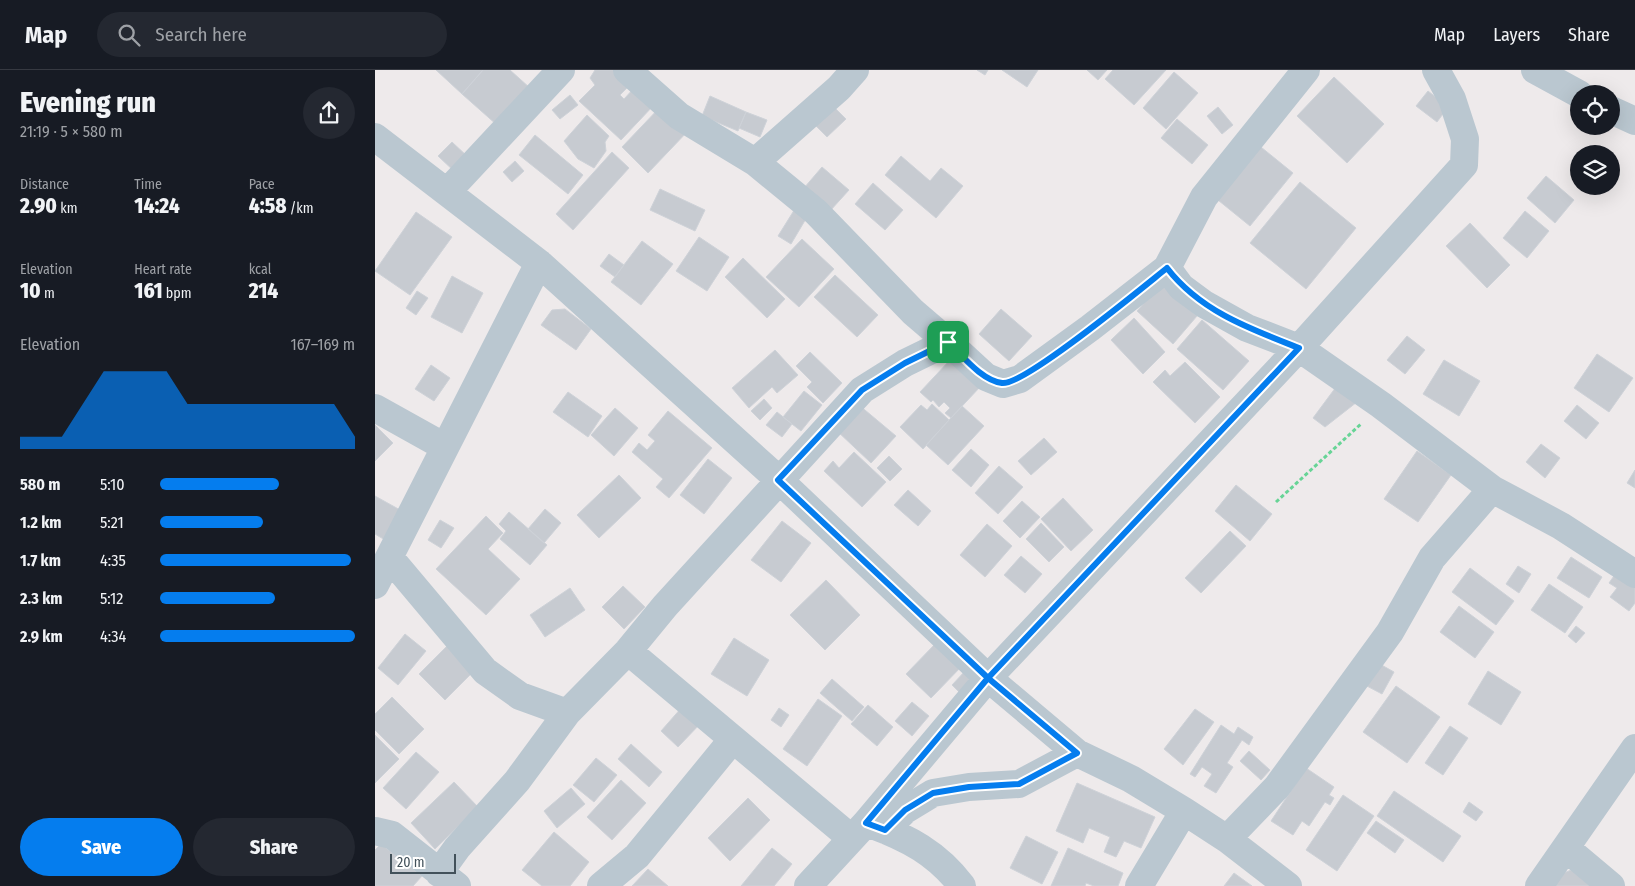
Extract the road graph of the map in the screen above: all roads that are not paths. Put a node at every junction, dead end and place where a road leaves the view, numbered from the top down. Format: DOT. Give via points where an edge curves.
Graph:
graph roads {
  1 [pos="561,70"];
  2 [pos="627,70"];
  3 [pos="855,70"];
  4 [pos="1306,70"];
  5 [pos="1436,70"];
  6 [pos="1535,70"];
  7 [pos="1570,89"];
  8 [pos="1620,114"];
  9 [pos="1635,121"];
  10 [pos="375,137"];
  11 [pos="755,162"];
  12 [pos="447,192"];
  13 [pos="539,263"];
  14 [pos="1167,268"];
  15 [pos="948,342"];
  16 [pos="1299,348"];
  17 [pos="375,408"];
  18 [pos="445,447"];
  19 [pos="778,480"];
  20 [pos="1492,489"];
  21 [pos="390,558"];
  22 [pos="1635,574"];
  23 [pos="375,585"];
  24 [pos="628,652"];
  25 [pos="988,678"];
  26 [pos="567,713"];
  27 [pos="733,739"];
  28 [pos="1635,748"];
  29 [pos="1077,753"];
  30 [pos="1184,811"];
  31 [pos="375,830"];
  32 [pos="868,830"];
  33 [pos="1227,839"];
  34 [pos="1567,849"];
  35 [pos="448,879"];
  36 [pos="601,886"];
  37 [pos="808,886"];
  38 [pos="962,886"];
  39 [pos="1139,886"];
  40 [pos="1288,886"];
  41 [pos="1539,886"];
  42 [pos="1611,886"];
  1 -- 12 [label="street"];
  2 -- 11 [label="street" via="679,116"];
  3 -- 11 [label="street"];
  4 -- 14 [label="street" via="1204,197"];
  5 -- 16 [label="street" via="1452,99 1465,139 1464,165"];
  6 -- 7 [label="street"];
  8 -- 9 [label="street"];
  10 -- 12 [label="street"];
  11 -- 15 [label="street" via="816,212 913,312"];
  12 -- 13 [label="street"];
  13 -- 18 [label="street"];
  13 -- 19 [label="street"];
  14 -- 15 [label="street" via="1020,379 1003,384 986,377"];
  14 -- 16 [label="street" via="1181,287 1204,304 1247,328"];
  15 -- 19 [label="street" via="905,363 862,390"];
  16 -- 20 [label="street"];
  16 -- 25 [label="street"];
  17 -- 18 [label="street"];
  18 -- 21 [label="street"];
  19 -- 24 [label="street"];
  19 -- 25 [label="street"];
  20 -- 22 [label="street" via="1561,526"];
  20 -- 33 [label="street" via="1432,558 1390,632 1277,786"];
  21 -- 23 [label="street"];
  21 -- 26 [label="street" via="485,671 520,696"];
  24 -- 26 [label="street"];
  24 -- 27 [label="street"];
  25 -- 29 [label="street"];
  25 -- 32 [label="street"];
  26 -- 35 [label="street" via="517,781 457,848"];
  27 -- 32 [label="street"];
  27 -- 36 [label="street" via="637,856"];
  28 -- 34 [label="street"];
  29 -- 30 [label="street" via="1131,779"];
  29 -- 32 [label="street" via="1019,784 933,793"];
  30 -- 33 [label="street"];
  30 -- 39 [label="street"];
  31 -- 35 [label="street" via="392,835"];
  32 -- 37 [label="street"];
  32 -- 38 [label="street" via="926,849"];
  33 -- 40 [label="street"];
  34 -- 41 [label="street"];
  34 -- 42 [label="street"];
}
